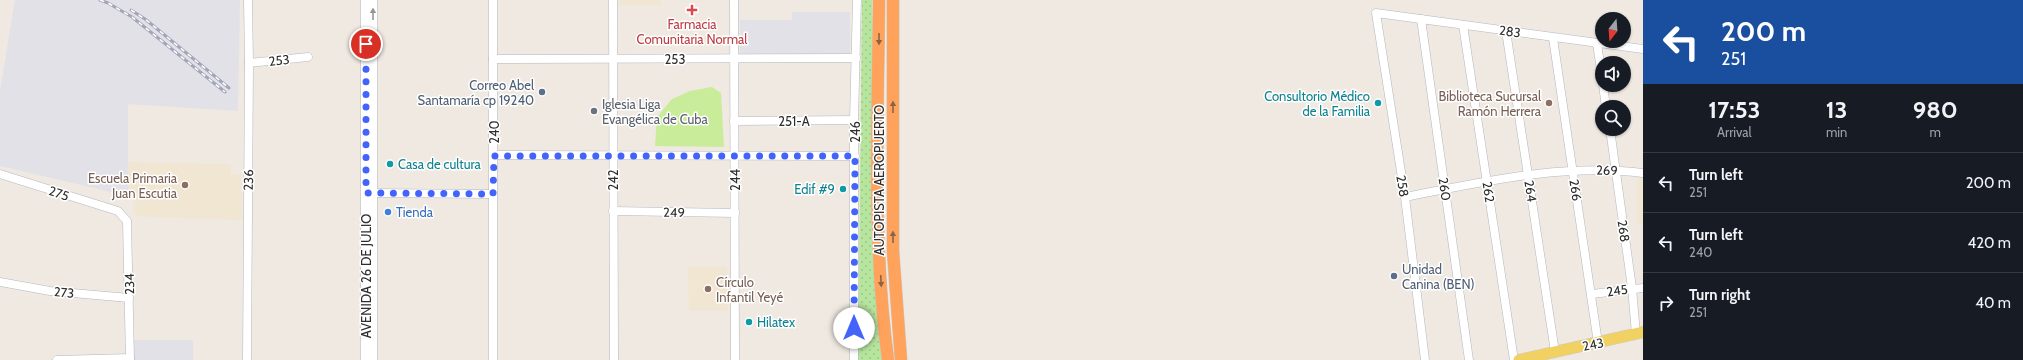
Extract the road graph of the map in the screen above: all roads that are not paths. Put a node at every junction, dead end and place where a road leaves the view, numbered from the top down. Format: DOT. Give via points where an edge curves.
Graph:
graph roads {
  1 [pos="248,0"];
  2 [pos="365,0"];
  3 [pos="373,0"];
  4 [pos="493,0"];
  5 [pos="613,0"];
  6 [pos="734,0"];
  7 [pos="857,0"];
  8 [pos="879,0"];
  9 [pos="893,0"];
  10 [pos="1376,13"];
  11 [pos="1421,19"];
  12 [pos="1463,25"];
  13 [pos="1506,31"];
  14 [pos="1552,38"];
  15 [pos="1595,44"];
  16 [pos="1628,48"];
  17 [pos="1643,50"];
  18 [pos="308,57"];
  19 [pos="370,57"];
  20 [pos="734,58"];
  21 [pos="856,58"];
  22 [pos="494,59"];
  23 [pos="613,59"];
  24 [pos="249,62"];
  25 [pos="854,120"];
  26 [pos="734,121"];
  27 [pos="1611,136"];
  28 [pos="494,156"];
  29 [pos="612,156"];
  30 [pos="734,156"];
  31 [pos="855,156"];
  32 [pos="1572,169"];
  33 [pos="1616,170"];
  34 [pos="1643,173"];
  35 [pos="0,174"];
  36 [pos="1529,175"];
  37 [pos="1488,182"];
  38 [pos="1445,189"];
  39 [pos="370,193"];
  40 [pos="493,194"];
  41 [pos="1405,197"];
  42 [pos="118,211"];
  43 [pos="613,211"];
  44 [pos="735,213"];
  45 [pos="0,282"];
  46 [pos="1632,288"];
  47 [pos="1643,288"];
  48 [pos="1592,294"];
  49 [pos="129,298"];
  50 [pos="1640,333"];
  51 [pos="1598,343"];
  52 [pos="1555,352"];
  53 [pos="130,359"];
  54 [pos="57,360"];
  55 [pos="247,360"];
  56 [pos="365,360"];
  57 [pos="373,360"];
  58 [pos="493,360"];
  59 [pos="614,360"];
  60 [pos="735,360"];
  61 [pos="854,360"];
  62 [pos="888,360"];
  63 [pos="900,360"];
  64 [pos="1425,360"];
  65 [pos="1469,360"];
  66 [pos="1514,360"];
  67 [pos="1519,360"];
  1 -- 24 [label="street, 236"];
  2 -- 19 [label="street, AVENIDA 26 DE JULIO"];
  19 -- 3 [label="street, AVENIDA 26 DE JULIO, one-way"];
  4 -- 22 [label="street, 240"];
  5 -- 23 [label="street, 242"];
  6 -- 20 [label="street, 244"];
  7 -- 21 [label="street, 246"];
  8 -- 62 [label="highway, AUTOPISTA AEROPUERTO, one-way" via="879,210 881,280"];
  63 -- 9 [label="highway, AUTOPISTA AEROPUERTO, one-way" via="893,250"];
  10 -- 11 [label="street, 283"];
  10 -- 41 [label="street, 258"];
  11 -- 12 [label="street, 283"];
  11 -- 38 [label="street, 260"];
  12 -- 13 [label="street, 283"];
  12 -- 37 [label="street, 262"];
  13 -- 14 [label="street, 283"];
  13 -- 36 [label="street, 264"];
  14 -- 15 [label="street, 283"];
  14 -- 32 [label="street, 266"];
  16 -- 17 [label="street, 283"];
  18 -- 24 [label="street, 253"];
  19 -- 39 [label="street, AVENIDA 26 DE JULIO"];
  20 -- 21 [label="street, 253"];
  20 -- 23 [label="street, 253"];
  20 -- 26 [label="street, 244"];
  21 -- 25 [label="street, 246"];
  22 -- 23 [label="street, 253"];
  22 -- 28 [label="street, 240"];
  23 -- 29 [label="street, 242"];
  24 -- 55 [label="street, 236"];
  25 -- 26 [label="street, 251-A"];
  25 -- 31 [label="street, 246"];
  26 -- 30 [label="street, 244"];
  27 -- 33 [label="street, 268"];
  28 -- 29 [label="street"];
  28 -- 40 [label="street, 240"];
  29 -- 30 [label="street"];
  29 -- 43 [label="street, 242"];
  30 -- 31 [label="street"];
  30 -- 44 [label="street, 244"];
  31 -- 61 [label="street, 246"];
  32 -- 33 [label="street, 269"];
  32 -- 36 [label="street, 269"];
  32 -- 48 [label="street, 266"];
  33 -- 34 [label="street, 269"];
  33 -- 46 [label="street, 268"];
  35 -- 42 [label="street, 275"];
  36 -- 37 [label="street, 269"];
  36 -- 52 [label="street, 264"];
  37 -- 38 [label="street, 269"];
  37 -- 66 [label="street, 262"];
  38 -- 41 [label="street, 269"];
  38 -- 65 [label="street, 260"];
  39 -- 40 [label="street"];
  39 -- 56 [label="street, AVENIDA 26 DE JULIO"];
  39 -- 57 [label="street, AVENIDA 26 DE JULIO"];
  40 -- 58 [label="street, 240"];
  41 -- 64 [label="street, 258"];
  42 -- 49 [label="street, 234" via="127,221"];
  43 -- 44 [label="street, 249"];
  43 -- 59 [label="street, 242"];
  44 -- 60 [label="street, 244"];
  45 -- 49 [label="street, 273" via="50,291"];
  46 -- 47 [label="street, 245"];
  46 -- 48 [label="street, 245"];
  46 -- 50 [label="street, 268"];
  48 -- 51 [label="street, 266"];
  49 -- 53 [label="street, 234"];
  50 -- 51 [label="main road, 243"];
  51 -- 52 [label="main road, 243"];
  52 -- 67 [label="main road, 243"];
  53 -- 54 [label="street"];
}
